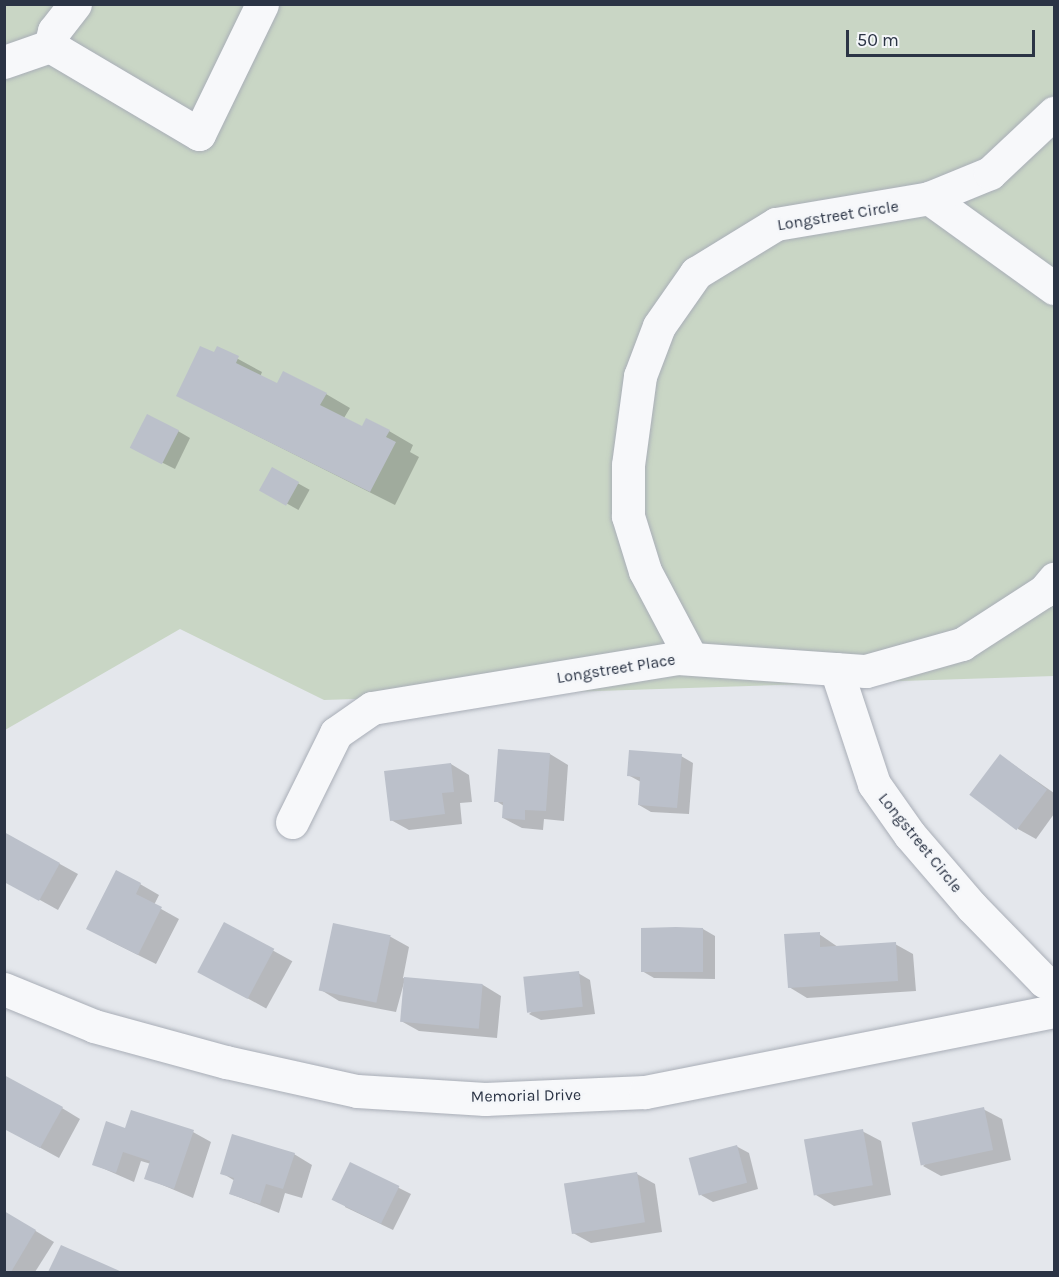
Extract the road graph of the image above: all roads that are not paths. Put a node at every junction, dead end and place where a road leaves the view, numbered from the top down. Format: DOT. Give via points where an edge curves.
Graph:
graph roads {
  1 [pos="75,4"];
  2 [pos="262,4"];
  3 [pos="50,46"];
  4 [pos="4,62"];
  5 [pos="1054,113"];
  6 [pos="929,198"];
  7 [pos="1054,288"];
  8 [pos="1054,579"];
  9 [pos="691,658"];
  10 [pos="836,669"];
  11 [pos="292,822"];
  12 [pos="1054,986"];
  13 [pos="4,989"];
  14 [pos="1054,1011"];
  1 -- 3 [label="street" via="54,31"];
  2 -- 3 [label="street" via="199,134"];
  3 -- 4 [label="street"];
  5 -- 6 [label="street, Longstreet Circle" via="990,173"];
  6 -- 7 [label="street"];
  6 -- 9 [label="street, Longstreet Circle" via="776,224 696,273 659,326 640,376 628,465 628,516 645,571"];
  8 -- 10 [label="street, Longstreet Place" via="1044,591 962,644 866,671"];
  9 -- 10 [label="street, Longstreet Place"];
  9 -- 11 [label="street, Longstreet Place" via="372,708 336,733"];
  10 -- 12 [label="street, Longstreet Circle" via="874,784 910,835 972,907 1044,981"];
  13 -- 14 [label="street, Memorial Drive" via="94,1026 226,1062 357,1091 485,1099 645,1092"];
}
